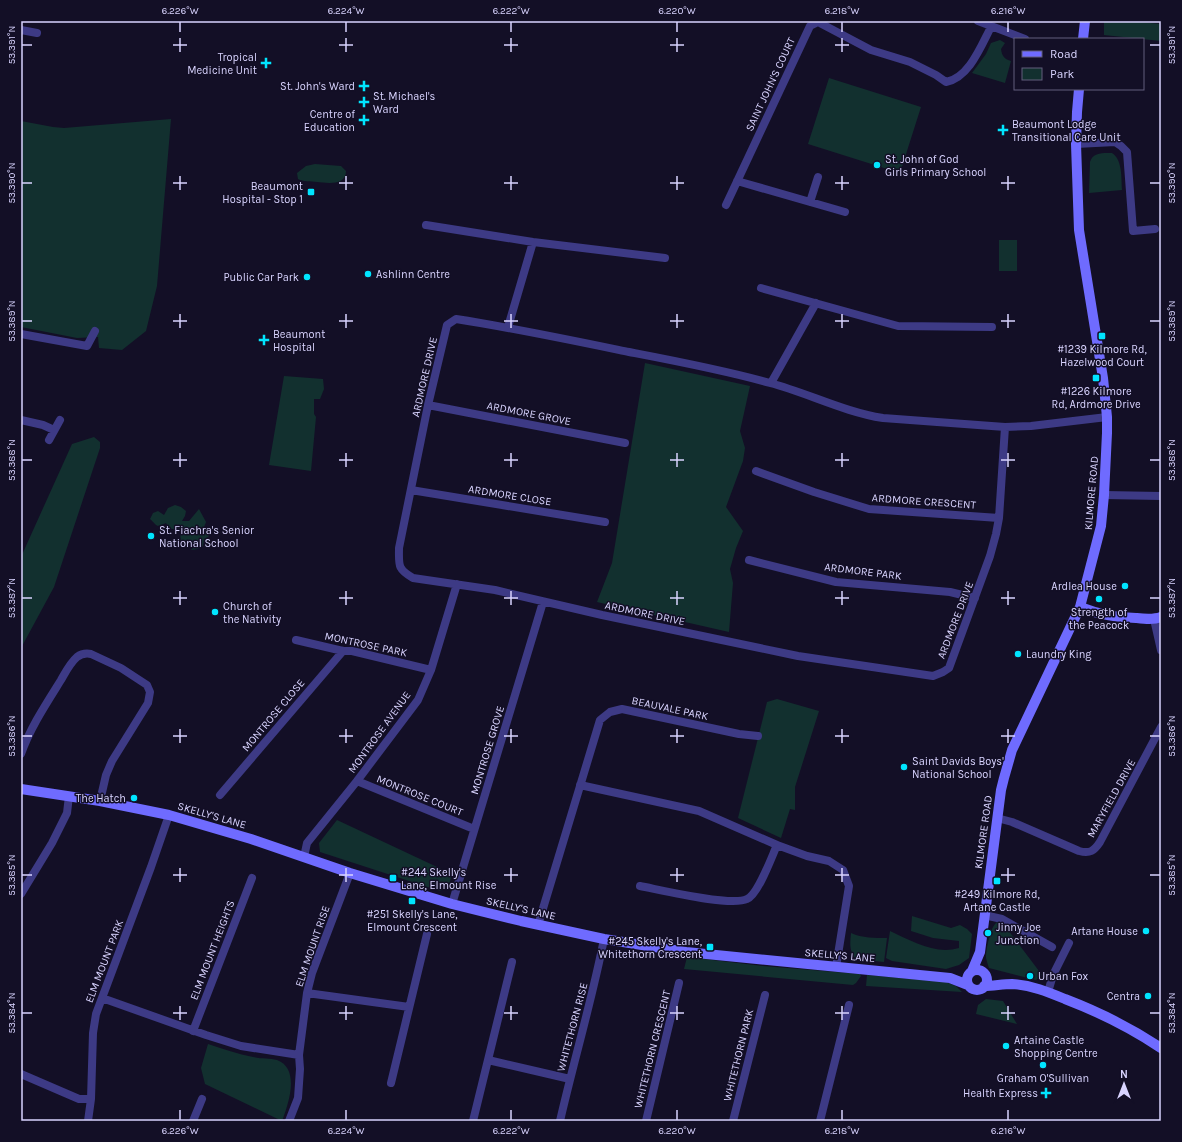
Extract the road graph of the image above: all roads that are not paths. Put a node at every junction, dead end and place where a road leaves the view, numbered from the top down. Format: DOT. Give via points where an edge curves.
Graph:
graph roads {
  1 [pos="978,21"];
  2 [pos="1086,21"];
  3 [pos="990,27"];
  4 [pos="21,30"];
  5 [pos="37,33"];
  6 [pos="1022,38"];
  7 [pos="1083,38"];
  8 [pos="1079,90"];
  9 [pos="1076,144"];
  10 [pos="818,177"];
  11 [pos="737,181"];
  12 [pos="810,202"];
  13 [pos="726,205"];
  14 [pos="845,212"];
  15 [pos="426,225"];
  16 [pos="1155,229"];
  17 [pos="533,242"];
  18 [pos="665,258"];
  19 [pos="761,288"];
  20 [pos="816,303"];
  21 [pos="508,327"];
  22 [pos="992,327"];
  23 [pos="95,331"];
  24 [pos="21,334"];
  25 [pos="771,383"];
  26 [pos="428,405"];
  27 [pos="1107,417"];
  28 [pos="21,420"];
  29 [pos="60,420"];
  30 [pos="1005,427"];
  31 [pos="54,430"];
  32 [pos="49,440"];
  33 [pos="625,443"];
  34 [pos="756,471"];
  35 [pos="411,490"];
  36 [pos="1104,495"];
  37 [pos="1161,496"];
  38 [pos="999,518"];
  39 [pos="605,522"];
  40 [pos="749,560"];
  41 [pos="457,584"];
  42 [pos="975,598"];
  43 [pos="544,602"];
  44 [pos="1080,607"];
  45 [pos="1158,618"];
  46 [pos="296,640"];
  47 [pos="1161,650"];
  48 [pos="343,651"];
  49 [pos="431,670"];
  50 [pos="1161,727"];
  51 [pos="758,736"];
  52 [pos="21,754"];
  53 [pos="357,781"];
  54 [pos="580,785"];
  55 [pos="21,789"];
  56 [pos="220,795"];
  57 [pos="69,796"];
  58 [pos="100,801"];
  59 [pos="169,815"];
  60 [pos="997,818"];
  61 [pos="474,829"];
  62 [pos="777,845"];
  63 [pos="304,856"];
  64 [pos="350,873"];
  65 [pos="252,878"];
  66 [pos="25,881"];
  67 [pos="640,886"];
  68 [pos="21,894"];
  69 [pos="452,904"];
  70 [pos="984,915"];
  71 [pos="538,925"];
  72 [pos="427,934"];
  73 [pos="604,939"];
  74 [pos="1069,943"];
  75 [pos="1052,947"];
  76 [pos="980,952"];
  77 [pos="512,962"];
  78 [pos="836,967"];
  79 [pos="971,972"];
  80 [pos="984,974"];
  81 [pos="950,978"];
  82 [pos="679,983"];
  83 [pos="1011,984"];
  84 [pos="968,985"];
  85 [pos="984,986"];
  86 [pos="1048,992"];
  87 [pos="307,993"];
  88 [pos="765,995"];
  89 [pos="102,998"];
  90 [pos="849,1005"];
  91 [pos="409,1007"];
  92 [pos="193,1031"];
  93 [pos="1161,1048"];
  94 [pos="299,1055"];
  95 [pos="488,1060"];
  96 [pos="21,1074"];
  97 [pos="570,1079"];
  98 [pos="390,1083"];
  99 [pos="202,1099"];
  100 [pos="91,1100"];
  101 [pos="88,1121"];
  102 [pos="193,1121"];
  103 [pos="289,1121"];
  104 [pos="473,1121"];
  105 [pos="560,1121"];
  106 [pos="646,1121"];
  107 [pos="733,1121"];
  108 [pos="820,1121"];
  1 -- 3 [label="street"];
  2 -- 7 [label="street"];
  3 -- 6 [label="street"];
  3 -- 11 [label="street, SAINT JOHN'S COURT" via="968,68 954,80 946,82 910,62 872,50 818,22 810,26"];
  4 -- 5 [label="street"];
  8 -- 9 [label="street, KILMORE ROAD"];
  9 -- 16 [label="street" via="1114,142 1121,146 1126,152 1134,231"];
  9 -- 27 [label="street, KILMORE ROAD" via="1080,230"];
  10 -- 12 [label="street"];
  11 -- 12 [label="street"];
  11 -- 13 [label="street, SAINT JOHN'S COURT"];
  12 -- 14 [label="street"];
  15 -- 17 [label="street"];
  17 -- 18 [label="street"];
  17 -- 21 [label="street"];
  19 -- 20 [label="street"];
  20 -- 22 [label="street" via="898,326"];
  20 -- 25 [label="street"];
  21 -- 25 [label="street, ARDMORE DRIVE"];
  21 -- 26 [label="street, ARDMORE DRIVE" via="456,319 448,325"];
  23 -- 24 [label="street" via="88,346"];
  25 -- 30 [label="street, ARDMORE DRIVE" via="865,415 906,421"];
  26 -- 33 [label="street, ARDMORE GROVE"];
  26 -- 35 [label="street, ARDMORE DRIVE"];
  27 -- 30 [label="street, ARDMORE DRIVE"];
  27 -- 36 [label="street, KILMORE ROAD"];
  28 -- 31 [label="street"];
  29 -- 31 [label="street"];
  30 -- 38 [label="street, ARDMORE DRIVE"];
  31 -- 32 [label="street"];
  34 -- 38 [label="street, ARDMORE CRESCENT" via="869,509"];
  35 -- 39 [label="street, ARDMORE CLOSE"];
  35 -- 41 [label="street, ARDMORE DRIVE" via="399,548 399,566 403,573 413,578"];
  36 -- 37 [label="street"];
  36 -- 44 [label="street, KILMORE ROAD" via="1101,526"];
  38 -- 42 [label="street, ARDMORE DRIVE" via="990,556"];
  40 -- 42 [label="street, ARDMORE PARK" via="836,582 950,592"];
  41 -- 43 [label="street, ARDMORE DRIVE"];
  41 -- 49 [label="street, MONTROSE AVENUE"];
  42 -- 43 [label="street, ARDMORE DRIVE" via="949,668 933,676 798,656"];
  43 -- 61 [label="street, MONTROSE GROVE"];
  44 -- 45 [label="street" via="1114,617"];
  44 -- 60 [label="street, KILMORE ROAD" via="1012,750 1001,790"];
  45 -- 47 [label="street"];
  46 -- 48 [label="street, MONTROSE PARK"];
  48 -- 49 [label="street, MONTROSE PARK"];
  48 -- 56 [label="street, MONTROSE CLOSE"];
  49 -- 53 [label="street, MONTROSE AVENUE" via="418,700"];
  50 -- 60 [label="street, MARYFIELD DRIVE" via="1094,850 1079,851"];
  51 -- 54 [label="street, BEAUVALE PARK" via="622,709 610,712 600,720"];
  52 -- 58 [label="street" via="26,739 45,706 78,656 91,654 122,668 147,684 150,692 148,703 112,761"];
  53 -- 61 [label="street, MONTROSE COURT"];
  53 -- 63 [label="street, MONTROSE AVENUE" via="307,843"];
  54 -- 62 [label="street" via="699,811"];
  54 -- 71 [label="street, BEAUVALE PARK"];
  55 -- 57 [label="street, SKELLY'S LANE"];
  57 -- 58 [label="street, SKELLY'S LANE"];
  57 -- 66 [label="street" via="67,813 52,843"];
  58 -- 59 [label="street, SKELLY'S LANE"];
  59 -- 63 [label="street, SKELLY'S LANE"];
  59 -- 89 [label="street, ELM MOUNT PARK"];
  60 -- 70 [label="street, KILMORE ROAD"];
  61 -- 69 [label="street, MONTROSE GROVE"];
  62 -- 67 [label="street" via="762,878 748,899 720,901"];
  62 -- 78 [label="street" via="829,861 843,870 849,886"];
  63 -- 64 [label="street, SKELLY'S LANE"];
  64 -- 69 [label="street, SKELLY'S LANE"];
  64 -- 87 [label="street, ELM MOUNT RISE" via="312,973"];
  65 -- 92 [label="street, ELM MOUNT HEIGHTS"];
  66 -- 68 [label="street"];
  69 -- 71 [label="street, SKELLY'S LANE"];
  70 -- 75 [label="street" via="1002,920"];
  70 -- 76 [label="street, KILMORE ROAD"];
  71 -- 73 [label="street, SKELLY'S LANE"];
  72 -- 91 [label="street"];
  73 -- 78 [label="street, SKELLY'S LANE" via="686,952"];
  73 -- 97 [label="street, WHITETHORN RISE"];
  74 -- 86 [label="street" via="1053,975"];
  76 -- 79 [label="street, KILMORE ROAD"];
  76 -- 80 [label="street, KILMORE ROAD"];
  77 -- 95 [label="street"];
  78 -- 81 [label="street, SKELLY'S LANE"];
  79 -- 80 [label="street" via="979,971"];
  79 -- 81 [label="street, SKELLY'S LANE"];
  79 -- 84 [label="street" via="967,978"];
  80 -- 83 [label="street"];
  80 -- 85 [label="street" via="987,981"];
  81 -- 84 [label="street, SKELLY'S LANE"];
  82 -- 106 [label="street, WHITETHORN CRESCENT"];
  83 -- 85 [label="street"];
  83 -- 86 [label="street"];
  84 -- 85 [label="street" via="976,990"];
  86 -- 93 [label="street" via="1112,1019"];
  87 -- 91 [label="street"];
  87 -- 94 [label="street, ELM MOUNT RISE"];
  88 -- 107 [label="street, WHITETHORN PARK"];
  89 -- 92 [label="street"];
  89 -- 100 [label="street, ELM MOUNT PARK" via="93,1033"];
  90 -- 108 [label="street"];
  91 -- 98 [label="street"];
  92 -- 94 [label="street" via="241,1046"];
  94 -- 103 [label="street, ELM MOUNT RISE" via="298,1098"];
  95 -- 97 [label="street"];
  95 -- 104 [label="street"];
  96 -- 100 [label="street" via="79,1099"];
  97 -- 105 [label="street, WHITETHORN RISE"];
  99 -- 102 [label="street"];
  100 -- 101 [label="street, ELM MOUNT PARK"];
}
